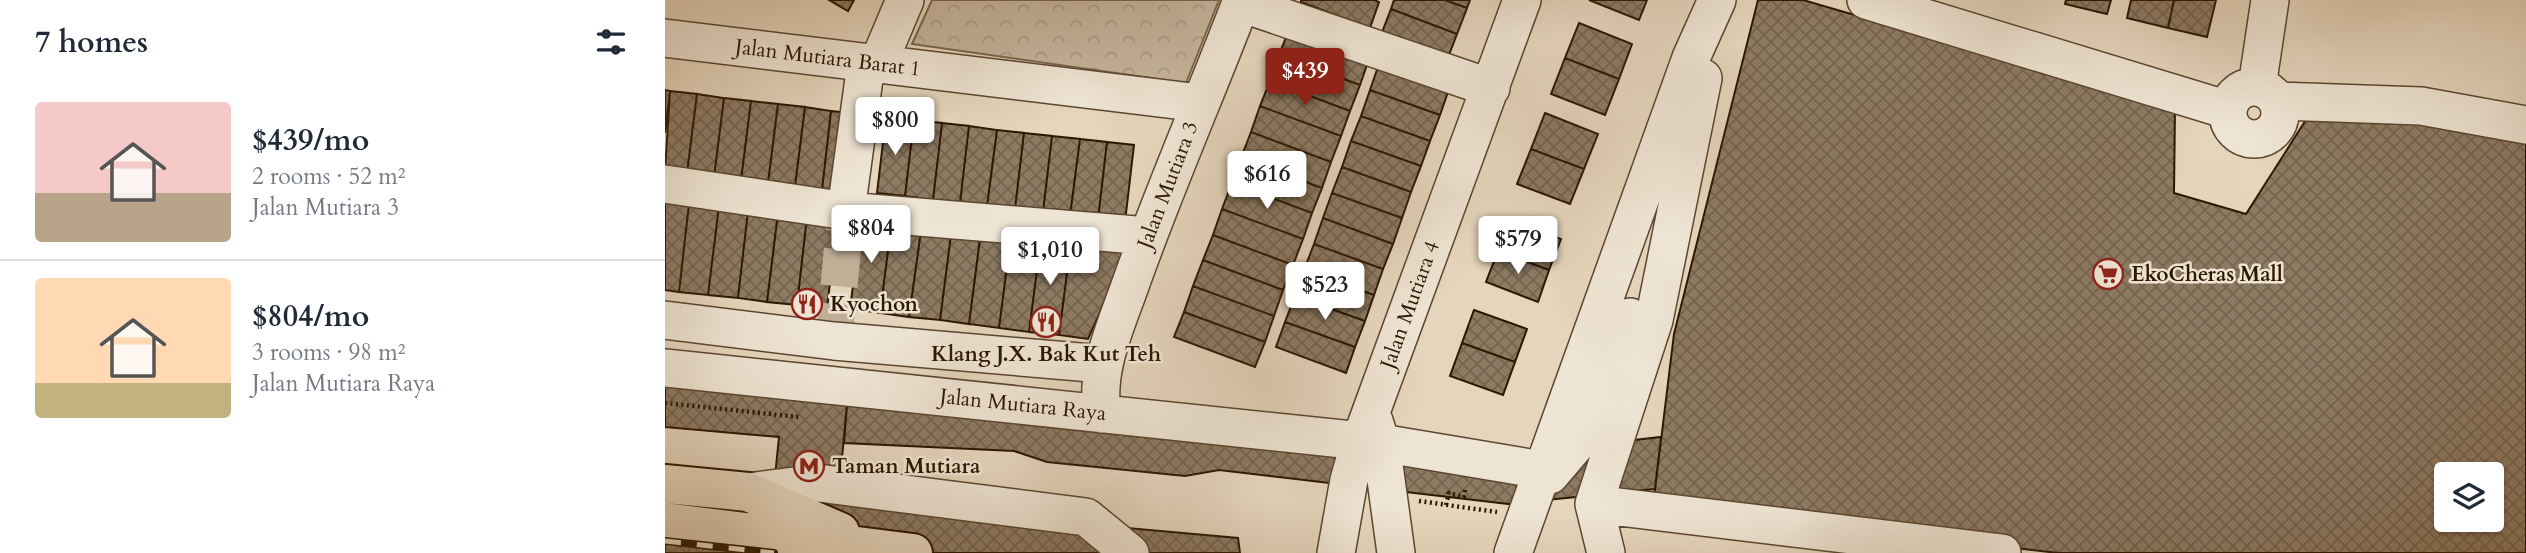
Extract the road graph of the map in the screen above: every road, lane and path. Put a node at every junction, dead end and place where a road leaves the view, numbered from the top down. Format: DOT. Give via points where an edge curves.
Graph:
graph roads {
  1 [pos="905,0"];
  2 [pos="1522,0"];
  3 [pos="1866,0"];
  4 [pos="2270,0"];
  5 [pos="1241,1"];
  6 [pos="1714,9"];
  7 [pos="665,38"];
  8 [pos="872,64"];
  9 [pos="1491,88"];
  10 [pos="2267,94"];
  11 [pos="1200,103"];
  12 [pos="2526,125"];
  13 [pos="665,184"];
  14 [pos="846,211"];
  15 [pos="1148,236"];
  16 [pos="1630,317"];
  17 [pos="665,320"];
  18 [pos="1103,364"];
  19 [pos="665,368"];
  20 [pos="665,403"];
  21 [pos="1102,414"];
  22 [pos="799,417"];
  23 [pos="1371,433"];
  24 [pos="665,484"];
  25 [pos="1466,485"];
  26 [pos="748,492"];
  27 [pos="1534,493"];
  28 [pos="1389,497"];
  29 [pos="1594,504"];
  30 [pos="1446,505"];
  31 [pos="665,522"];
  32 [pos="896,551"];
  33 [pos="1129,553"];
  34 [pos="1336,553"];
  35 [pos="1396,553"];
  36 [pos="1513,553"];
  37 [pos="1606,553"];
  38 [pos="2002,553"];
  1 -- 8 [label="street"];
  2 -- 9 [label="street, Jalan Mutiara 4"];
  3 -- 10 [label="street" via="2228,110 2241,90"];
  4 -- 10 [label="street"];
  5 -- 9 [label="street"];
  5 -- 11 [label="street, Jalan Mutiara 3"];
  6 -- 27 [label="street" via="1691,58"];
  6 -- 29 [label="street" via="1654,320"];
  7 -- 8 [label="street, Jalan Mutiara Barat 1"];
  8 -- 11 [label="street, Jalan Mutiara Barat 1"];
  8 -- 14 [label="street"];
  9 -- 23 [label="street, Jalan Mutiara 4"];
  10 -- 12 [label="street" via="2421,106"];
  11 -- 15 [label="street, Jalan Mutiara 3"];
  13 -- 14 [label="street"];
  14 -- 15 [label="street"];
  15 -- 18 [label="street, Jalan Mutiara 3"];
  16 -- 27 [label="street" via="1584,435"];
  17 -- 18 [label="street" via="834,341"];
  18 -- 21 [label="street, Jalan Mutiara 3" via="1098,390"];
  19 -- 21 [label="street, Jalan Mutiara Raya"];
  20 -- 22 [label="path"];
  21 -- 23 [label="street, Jalan Mutiara Raya"];
  23 -- 27 [label="street, Jalan Mutiara Raya"];
  23 -- 28 [label="street, Jalan Mutiara 4"];
  23 -- 34 [label="street, Jalan Mutiara 4" via="1349,480"];
  24 -- 26 [label="highway"];
  25 -- 30 [label="path" via="1464,497 1449,493"];
  26 -- 32 [label="highway"];
  26 -- 33 [label="street" via="818,483 1086,517"];
  27 -- 30 [label="path"];
  27 -- 36 [label="street"];
  28 -- 30 [label="path"];
  28 -- 35 [label="street, Jalan Mutiara 4"];
  29 -- 37 [label="street"];
  29 -- 38 [label="street"];
  31 -- 32 [label="highway"];
}
